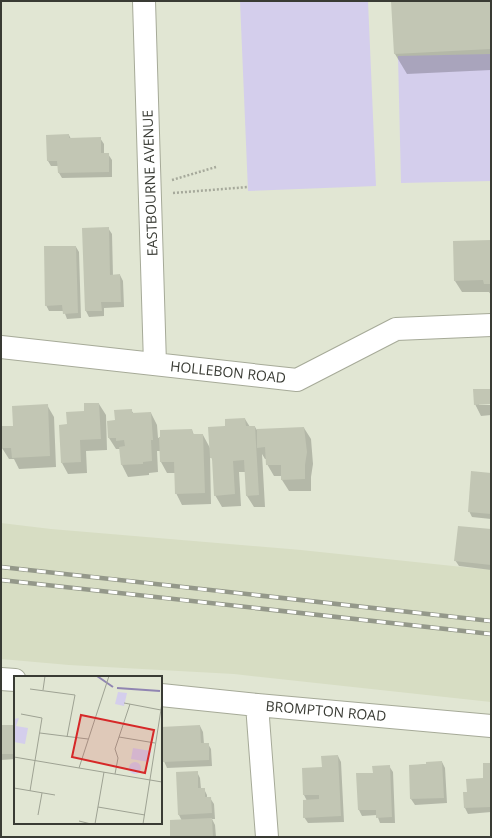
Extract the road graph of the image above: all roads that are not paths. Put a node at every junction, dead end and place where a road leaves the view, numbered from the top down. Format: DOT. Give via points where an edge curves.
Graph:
graph roads {
  1 [pos="144,1"];
  2 [pos="491,325"];
  3 [pos="1,347"];
  4 [pos="155,364"];
  5 [pos="1,679"];
  6 [pos="14,680"];
  7 [pos="162,695"];
  8 [pos="257,705"];
  9 [pos="491,726"];
  10 [pos="267,837"];
  1 -- 4 [label="street, EASTBOURNE AVENUE"];
  2 -- 4 [label="street, HOLLEBON ROAD" via="396,329 297,380"];
  3 -- 4 [label="street, HOLLEBON ROAD"];
  5 -- 6 [label="street"];
  7 -- 8 [label="street, BROMPTON ROAD"];
  8 -- 9 [label="street, BROMPTON ROAD"];
  8 -- 10 [label="street"];
}
